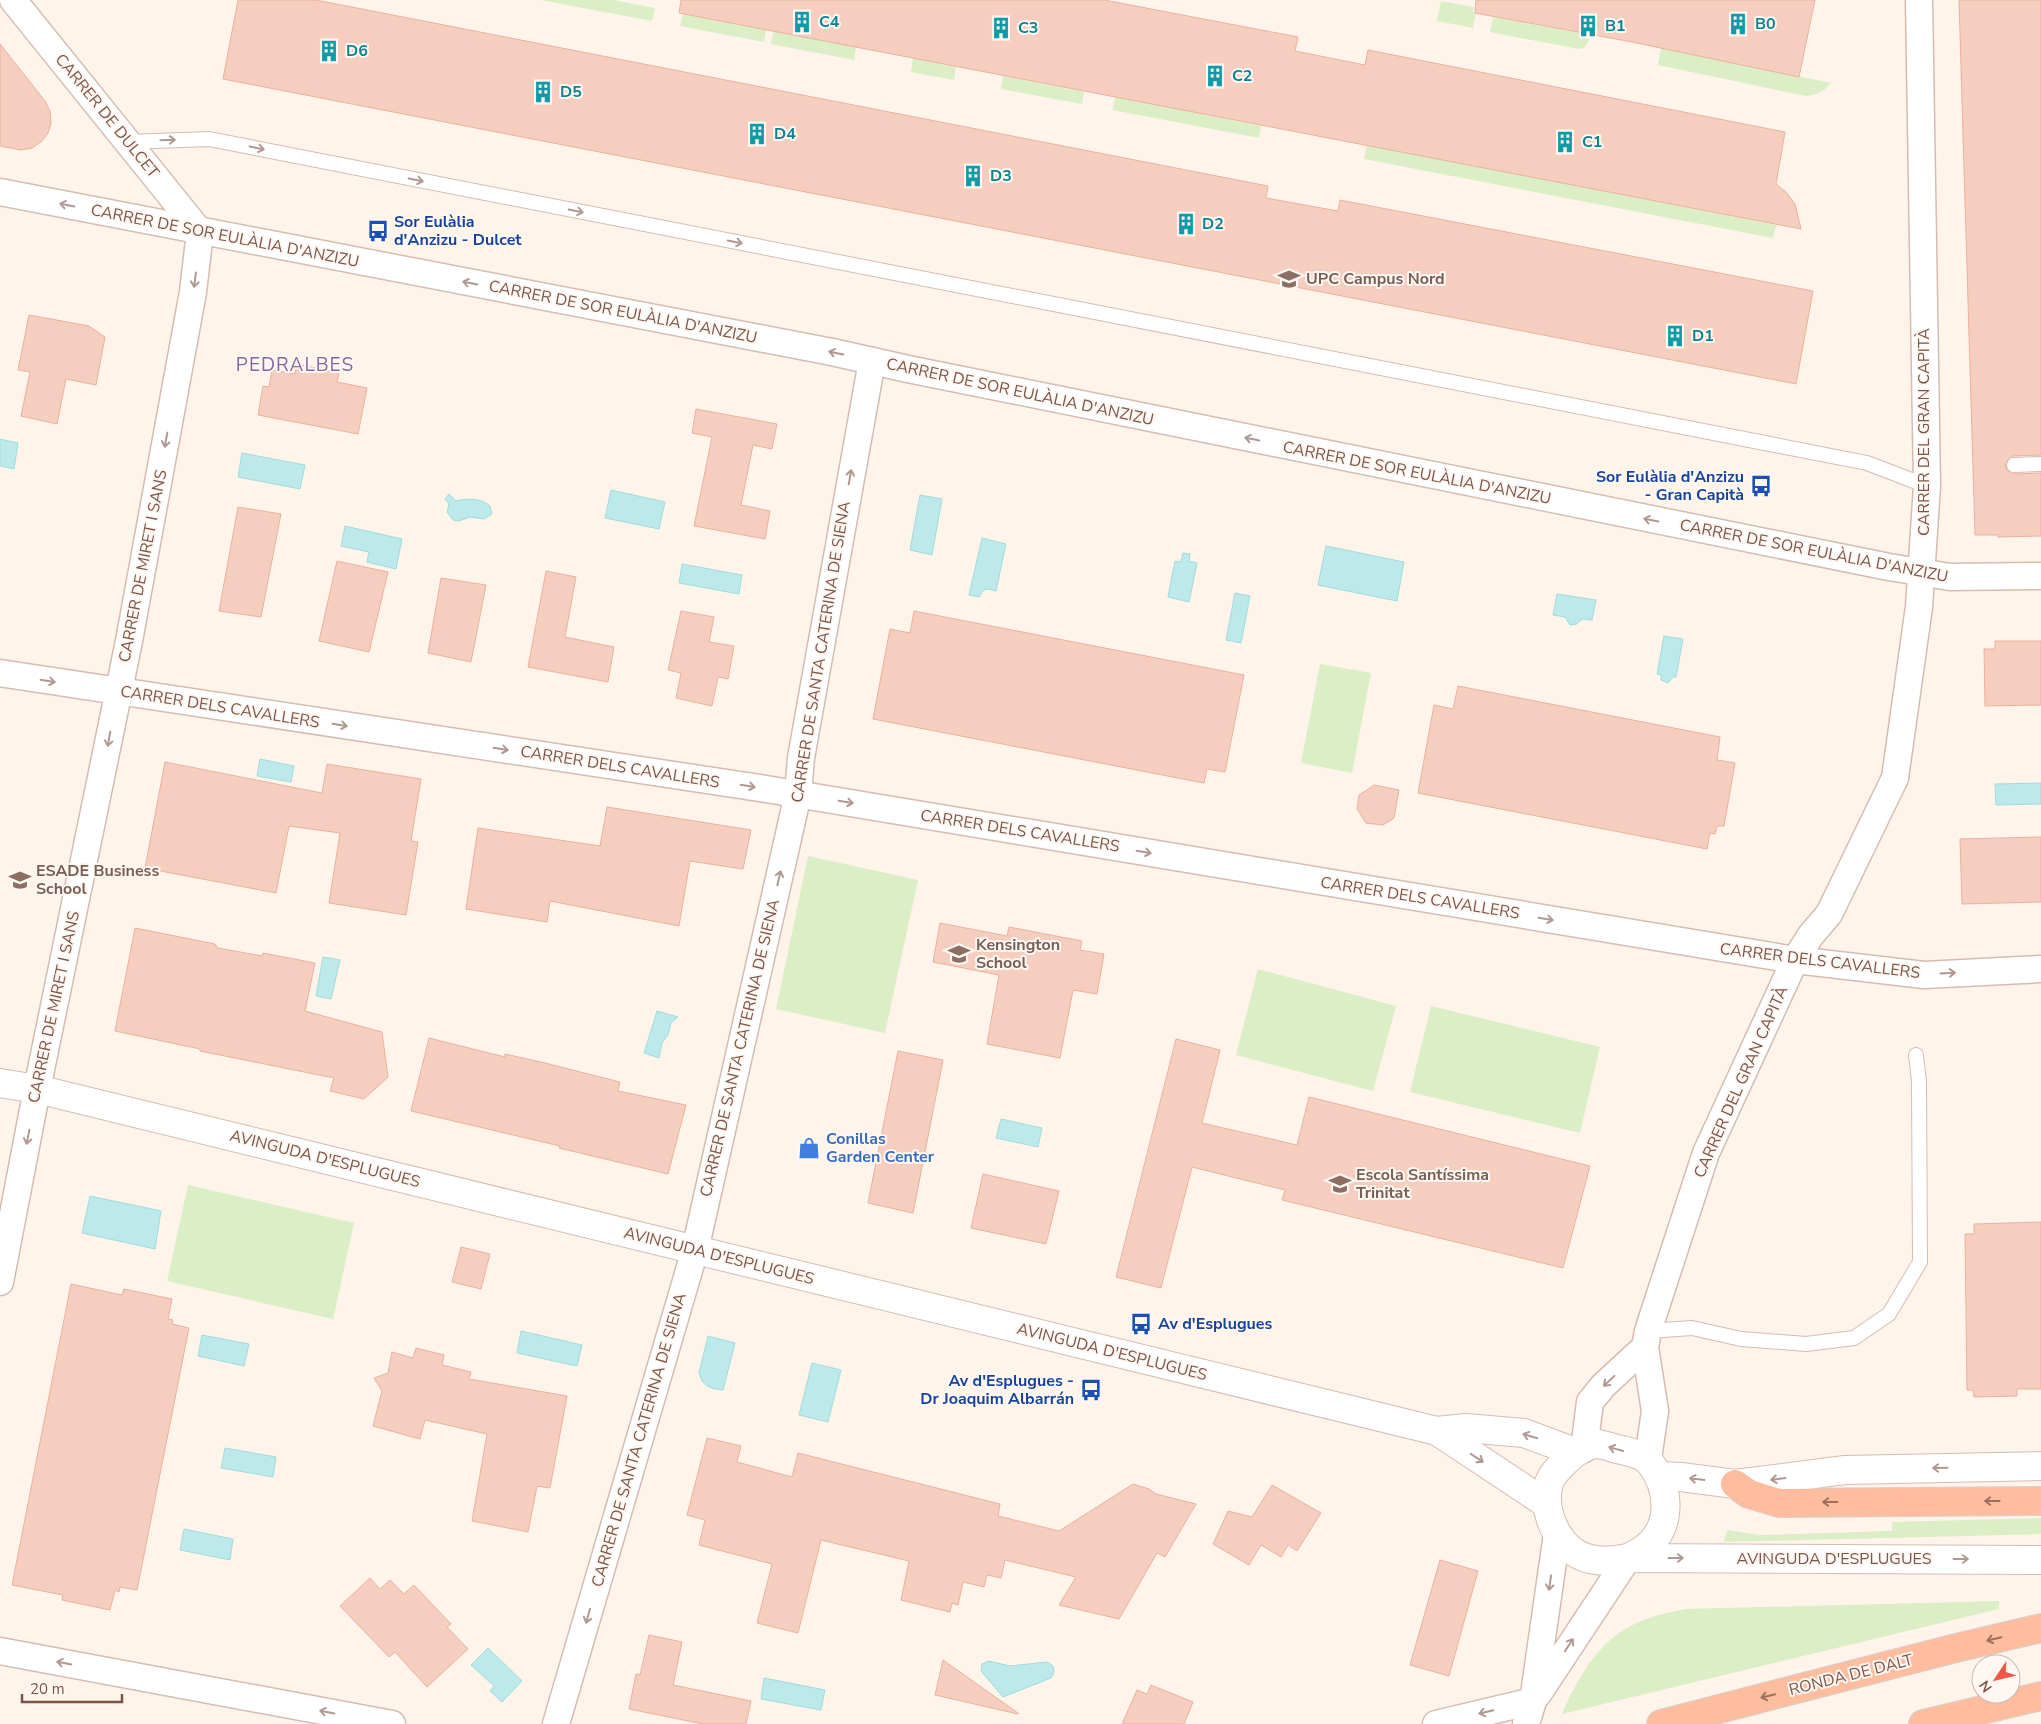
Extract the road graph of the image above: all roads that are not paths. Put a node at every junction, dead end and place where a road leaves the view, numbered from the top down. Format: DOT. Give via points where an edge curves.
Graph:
graph roads {
  1 [pos="13,0"];
  2 [pos="1919,0"];
  3 [pos="128,142"];
  4 [pos="0,192"];
  5 [pos="200,232"];
  6 [pos="872,361"];
  7 [pos="2041,464"];
  8 [pos="2014,465"];
  9 [pos="1927,486"];
  10 [pos="1922,574"];
  11 [pos="2041,576"];
  12 [pos="0,673"];
  13 [pos="119,692"];
  14 [pos="798,794"];
  15 [pos="1795,960"];
  16 [pos="2041,969"];
  17 [pos="1916,1055"];
  18 [pos="0,1083"];
  19 [pos="37,1089"];
  20 [pos="694,1250"];
  21 [pos="0,1282"];
  22 [pos="1646,1339"];
  23 [pos="1437,1432"];
  24 [pos="1580,1450"];
  25 [pos="2041,1466"];
  26 [pos="1654,1468"];
  27 [pos="1735,1484"];
  28 [pos="2041,1500"];
  29 [pos="1547,1504"];
  30 [pos="1557,1534"];
  31 [pos="1628,1558"];
  32 [pos="2041,1560"];
  33 [pos="2041,1628"];
  34 [pos="0,1651"];
  35 [pos="2041,1697"];
  36 [pos="1529,1712"];
  37 [pos="392,1724"];
  38 [pos="556,1724"];
  39 [pos="1436,1724"];
  40 [pos="1661,1724"];
  41 [pos="1923,1724"];
  42 [pos="1963,1724"];
  1 -- 3 [label="street, CARRER DE DULCET"];
  2 -- 9 [label="street, CARRER DEL GRAN CAPITÀ"];
  3 -- 5 [label="street, CARRER DE DULCET"];
  3 -- 9 [label="lane, one-way" via="209,139 1867,463"];
  5 -- 4 [label="street, CARRER DE SOR EULÀLIA D'ANZIZU, one-way"];
  6 -- 5 [label="street, CARRER DE SOR EULÀLIA D'ANZIZU, one-way"];
  5 -- 13 [label="street, CARRER DE MIRET I SANS, one-way" via="193,292"];
  10 -- 6 [label="street, CARRER DE SOR EULÀLIA D'ANZIZU, one-way"];
  14 -- 6 [label="street, CARRER DE SANTA CATERINA DE SIENA, one-way" via="801,758"];
  7 -- 8 [label="lane"];
  9 -- 10 [label="street, CARRER DEL GRAN CAPITÀ"];
  10 -- 11 [label="street, CARRER DE SOR EULÀLIA D'ANZIZU" via="1950,577"];
  10 -- 15 [label="street, CARRER DEL GRAN CAPITÀ" via="1895,778 1829,914"];
  12 -- 13 [label="street, CARRER DELS CAVALLERS, one-way"];
  13 -- 14 [label="street, CARRER DELS CAVALLERS, one-way"];
  13 -- 19 [label="street, CARRER DE MIRET I SANS, one-way"];
  14 -- 15 [label="street, CARRER DELS CAVALLERS, one-way"];
  20 -- 14 [label="street, CARRER DE SANTA CATERINA DE SIENA, one-way"];
  15 -- 16 [label="street, CARRER DELS CAVALLERS, one-way" via="1924,975"];
  15 -- 22 [label="street, CARRER DEL GRAN CAPITÀ" via="1706,1153"];
  17 -- 22 [label="lane" via="1920,1262 1889,1314 1854,1338 1806,1344 1741,1339 1692,1328"];
  18 -- 19 [label="street, AVINGUDA D'ESPLUGUES"];
  19 -- 20 [label="street, AVINGUDA D'ESPLUGUES"];
  19 -- 21 [label="street, CARRER DE MIRET I SANS, one-way"];
  20 -- 23 [label="street, AVINGUDA D'ESPLUGUES"];
  20 -- 38 [label="street, CARRER DE SANTA CATERINA DE SIENA, one-way"];
  22 -- 24 [label="street, CARRER DEL GRAN CAPITÀ, one-way" via="1590,1402"];
  22 -- 26 [label="street, CARRER DEL GRAN CAPITÀ" via="1655,1411"];
  24 -- 23 [label="street, AVINGUDA D'ESPLUGUES, one-way" via="1524,1433 1466,1428"];
  23 -- 29 [label="street, AVINGUDA D'ESPLUGUES, one-way"];
  26 -- 24 [label="street, AVINGUDA D'ESPLUGUES, one-way" via="1597,1444"];
  24 -- 29 [label="street, AVINGUDA D'ESPLUGUES" via="1558,1468 1550,1482"];
  25 -- 27 [label="street, AVINGUDA D'ESPLUGUES, one-way" via="1845,1470"];
  27 -- 26 [label="street, AVINGUDA D'ESPLUGUES, one-way" via="1681,1477"];
  26 -- 31 [label="street, AVINGUDA D'ESPLUGUES" via="1666,1495 1665,1512 1658,1533 1645,1548"];
  28 -- 27 [label="highway, one-way" via="1779,1503 1749,1494"];
  29 -- 30 [label="street, AVINGUDA D'ESPLUGUES"];
  30 -- 31 [label="street, AVINGUDA D'ESPLUGUES" via="1570,1549 1588,1559 1608,1562"];
  30 -- 36 [label="street, one-way"];
  31 -- 32 [label="street, AVINGUDA D'ESPLUGUES, one-way"];
  36 -- 31 [label="street, one-way"];
  33 -- 40 [label="highway, RONDA DE DALT, one-way"];
  37 -- 34 [label="street, one-way"];
  35 -- 41 [label="highway"];
  35 -- 42 [label="highway"];
  36 -- 39 [label="street, one-way"];
}
